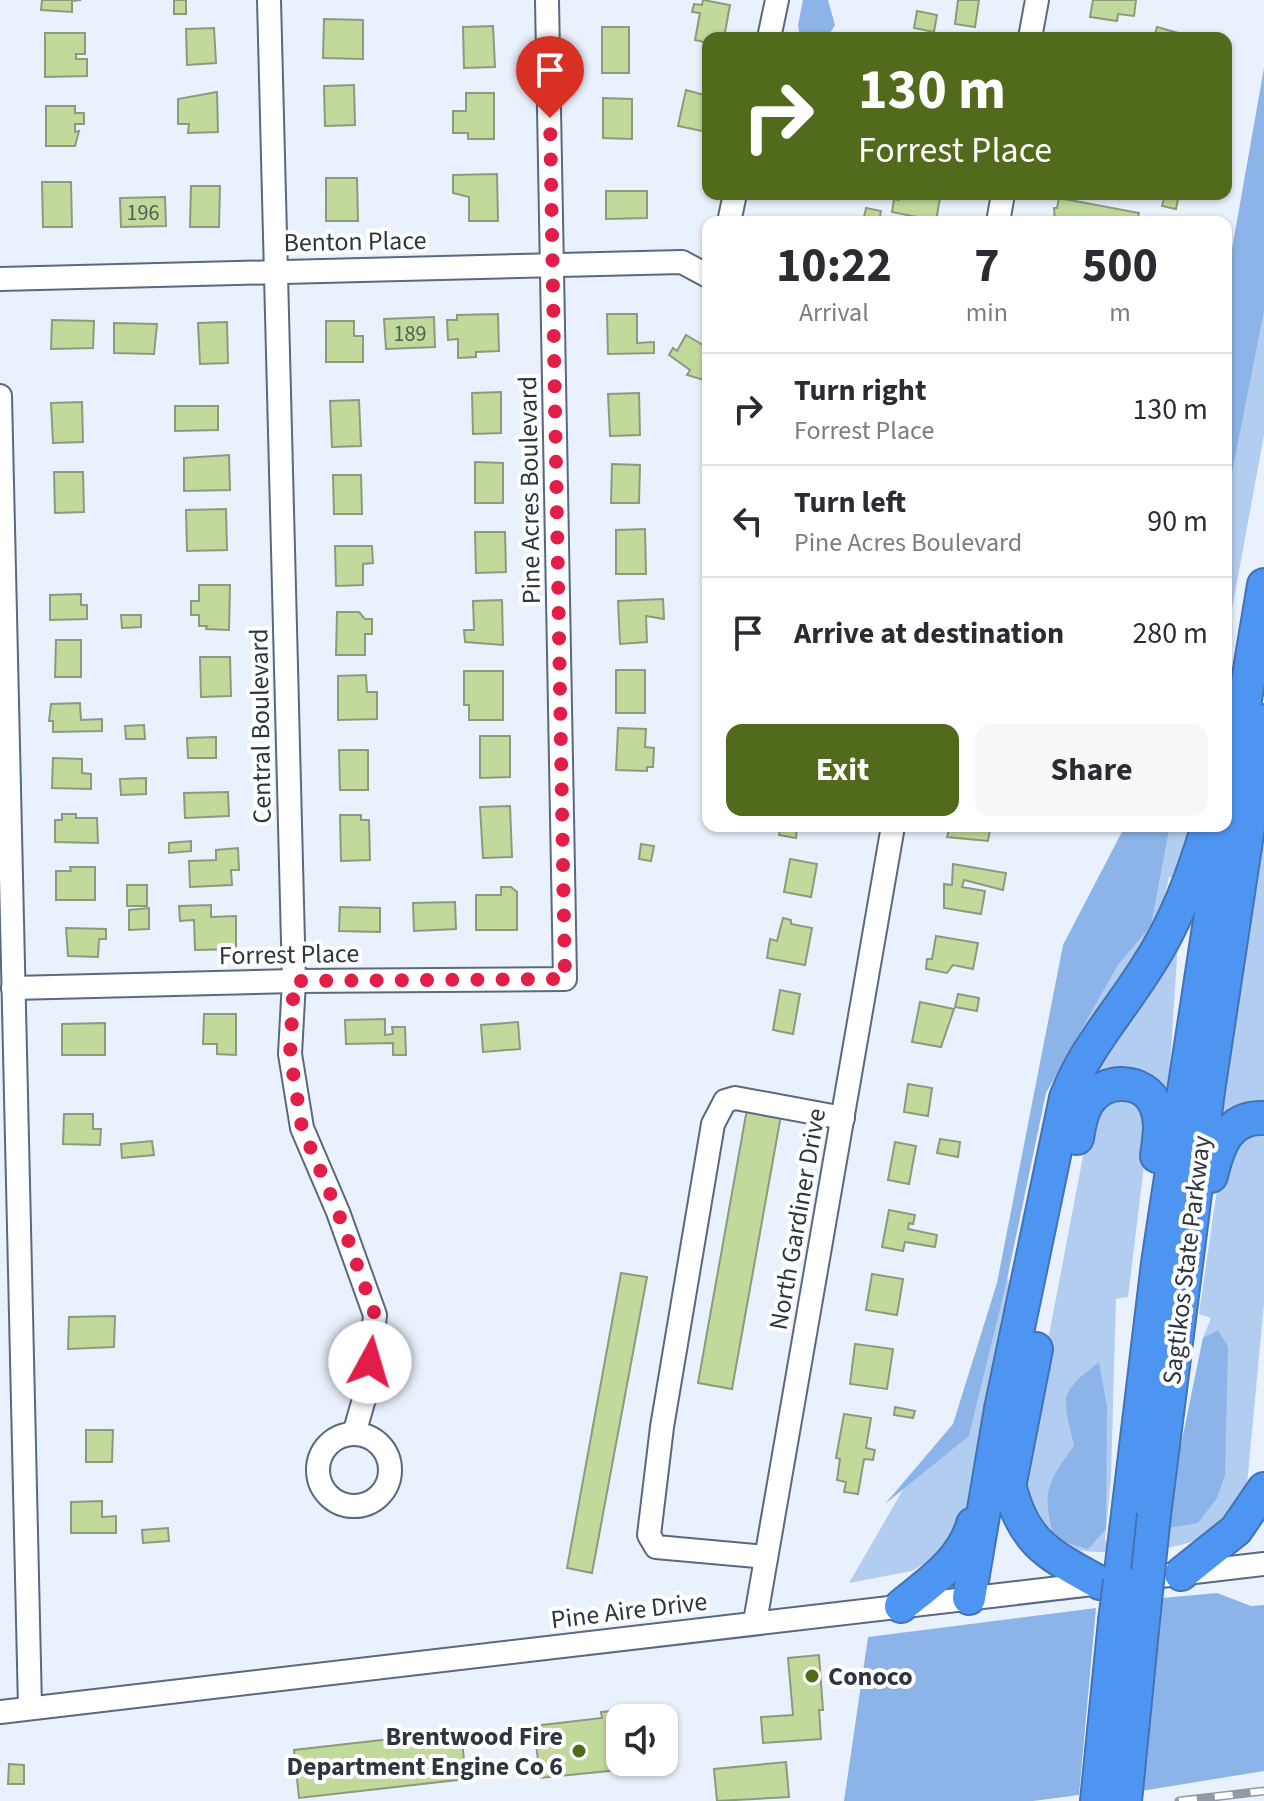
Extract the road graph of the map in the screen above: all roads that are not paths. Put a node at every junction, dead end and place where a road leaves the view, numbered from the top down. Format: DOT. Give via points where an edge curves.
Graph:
graph roads {
  1 [pos="269,0"];
  2 [pos="547,0"];
  3 [pos="777,0"];
  4 [pos="1037,0"];
  5 [pos="770,32"];
  6 [pos="1031,32"];
  7 [pos="554,265"];
  8 [pos="277,271"];
  9 [pos="702,273"];
  10 [pos="0,279"];
  11 [pos="0,396"];
  12 [pos="1264,585"];
  13 [pos="1252,720"];
  14 [pos="1232,756"];
  15 [pos="1232,792"];
  16 [pos="892,832"];
  17 [pos="1206,832"];
  18 [pos="1223,832"];
  19 [pos="565,979"];
  20 [pos="294,981"];
  21 [pos="13,988"];
  22 [pos="843,1118"];
  23 [pos="1264,1118"];
  24 [pos="1158,1263"];
  25 [pos="1182,1287"];
  26 [pos="354,1434"];
  27 [pos="1000,1474"];
  28 [pos="1264,1489"];
  29 [pos="1141,1514"];
  30 [pos="766,1557"];
  31 [pos="1264,1564"];
  32 [pos="1181,1574"];
  33 [pos="1100,1583"];
  34 [pos="978,1597"];
  35 [pos="901,1606"];
  36 [pos="755,1622"];
  37 [pos="30,1708"];
  38 [pos="0,1712"];
  39 [pos="1114,1768"];
  40 [pos="1097,1801"];
  41 [pos="1125,1801"];
  1 -- 8 [label="street, Central Boulevard"];
  2 -- 7 [label="street, Pine Acres Boulevard"];
  3 -- 5 [label="street"];
  4 -- 6 [label="street"];
  7 -- 8 [label="street, Benton Place"];
  7 -- 9 [label="street, Benton Place" via="682,262"];
  7 -- 19 [label="street, Pine Acres Boulevard"];
  8 -- 10 [label="street, Benton Place"];
  8 -- 20 [label="street, Central Boulevard"];
  11 -- 21 [label="street"];
  12 -- 13 [label="highway, Sagtikos State Parkway"];
  13 -- 14 [label="highway"];
  13 -- 15 [label="highway, Sagtikos State Parkway"];
  13 -- 25 [label="highway, Sagtikos State Parkway"];
  16 -- 22 [label="street, North Gardiner Drive"];
  17 -- 27 [label="highway" via="1176,918 1089,1048 1066,1098"];
  18 -- 24 [label="highway, Sagtikos State Parkway"];
  19 -- 20 [label="street, Forrest Place"];
  20 -- 21 [label="street, Forrest Place"];
  20 -- 26 [label="street, Central Boulevard" via="290,1054 302,1128 375,1315 368,1385"];
  21 -- 37 [label="street"];
  22 -- 30 [label="street, North Gardiner Drive"];
  22 -- 30 [label="street" via="735,1098 725,1101 713,1124 649,1535 656,1547"];
  23 -- 25 [label="highway" via="1243,1120 1221,1142"];
  24 -- 27 [label="highway" via="1157,1107 1140,1088 1107,1086 1086,1103 1080,1124"];
  24 -- 29 [label="highway, Sagtikos State Parkway"];
  25 -- 29 [label="highway, Sagtikos State Parkway"];
  27 -- 33 [label="highway" via="1031,1539"];
  27 -- 34 [label="highway"];
  27 -- 35 [label="highway" via="961,1552"];
  28 -- 32 [label="highway" via="1236,1530"];
  29 -- 39 [label="highway, Sagtikos State Parkway, bridge"];
  30 -- 36 [label="street, North Gardiner Drive"];
  31 -- 32 [label="street, Pine Aire Drive"];
  32 -- 33 [label="street, Pine Aire Drive"];
  33 -- 34 [label="street, Pine Aire Drive"];
  34 -- 35 [label="street, Pine Aire Drive"];
  35 -- 36 [label="street, Pine Aire Drive"];
  36 -- 37 [label="street, Pine Aire Drive"];
  37 -- 38 [label="street, Pine Aire Drive"];
  39 -- 40 [label="highway, Sagtikos State Parkway"];
  39 -- 41 [label="highway, Sagtikos State Parkway"];
}
